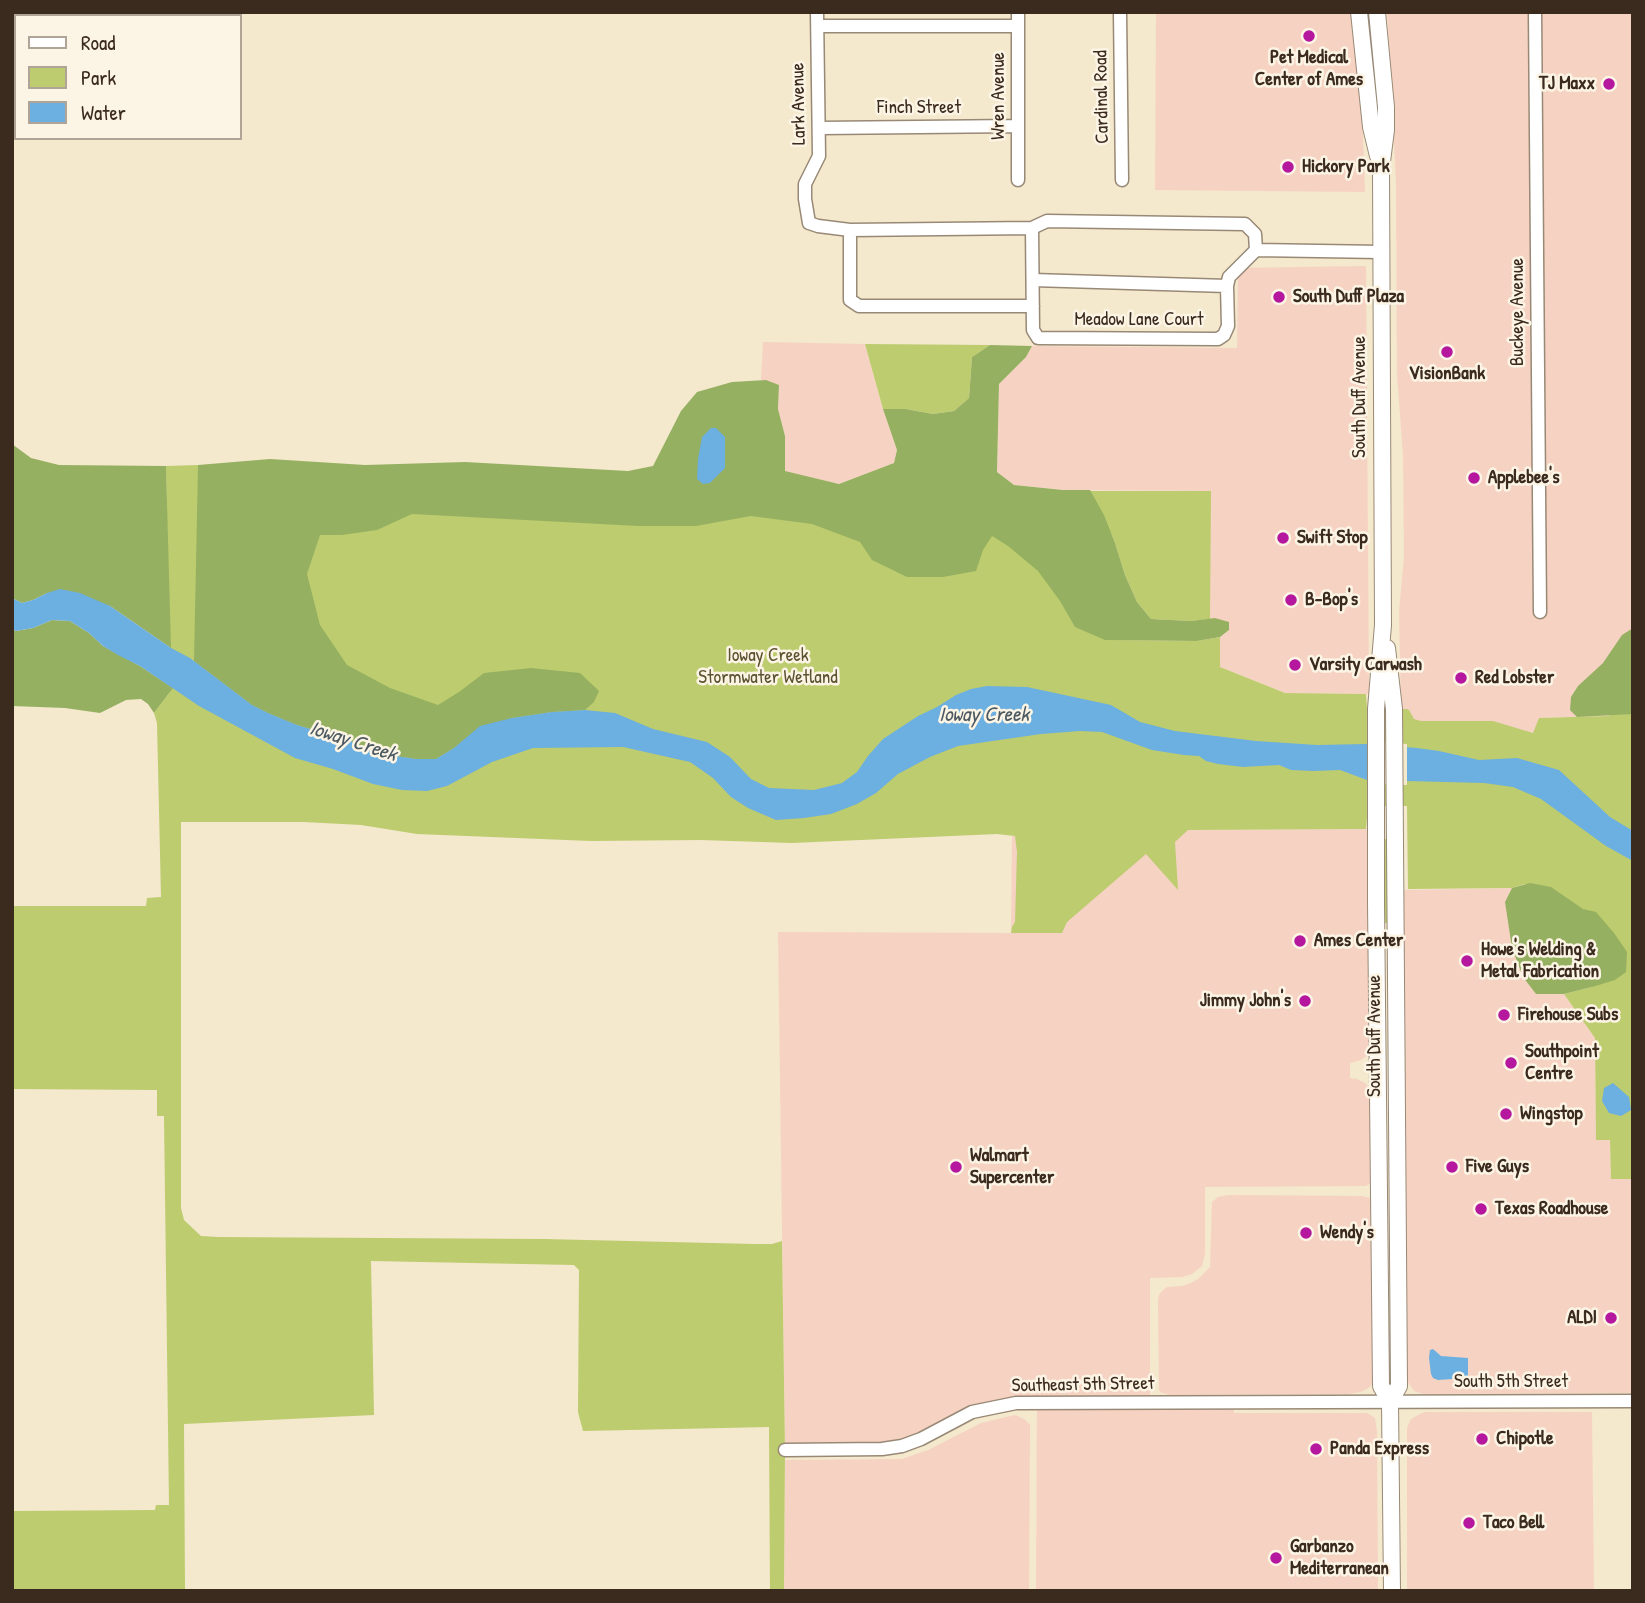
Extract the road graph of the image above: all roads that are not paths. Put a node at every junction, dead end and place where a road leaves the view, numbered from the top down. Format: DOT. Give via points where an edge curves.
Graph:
graph roads {
  1 [pos="817,12"];
  2 [pos="1018,12"];
  3 [pos="1120,12"];
  4 [pos="1359,12"];
  5 [pos="1377,12"];
  6 [pos="1535,12"];
  7 [pos="818,26"];
  8 [pos="1018,26"];
  9 [pos="1018,126"];
  10 [pos="820,128"];
  11 [pos="1381,169"];
  12 [pos="1018,180"];
  13 [pos="1122,180"];
  14 [pos="1032,228"];
  15 [pos="850,230"];
  16 [pos="1256,250"];
  17 [pos="1381,252"];
  18 [pos="1033,280"];
  19 [pos="1227,286"];
  20 [pos="1033,306"];
  21 [pos="1540,612"];
  22 [pos="1383,625"];
  23 [pos="1633,1401"];
  24 [pos="1390,1402"];
  25 [pos="785,1450"];
  26 [pos="1392,1591"];
  1 -- 7 [label="street, Lark Avenue"];
  2 -- 8 [label="street, Wren Avenue"];
  3 -- 13 [label="street, Cardinal Road"];
  4 -- 11 [label="main road, South Duff Avenue" via="1371,127"];
  5 -- 11 [label="main road, South Duff Avenue" via="1386,107"];
  6 -- 21 [label="street, Buckeye Avenue"];
  7 -- 8 [label="street"];
  7 -- 10 [label="street, Lark Avenue"];
  8 -- 9 [label="street, Wren Avenue"];
  9 -- 10 [label="street, Finch Street"];
  9 -- 12 [label="street, Wren Avenue"];
  10 -- 15 [label="street, Lark Avenue" via="819,156 805,184 809,223"];
  11 -- 17 [label="main road, South Duff Avenue"];
  14 -- 15 [label="street"];
  14 -- 16 [label="street" via="1047,221 1245,223 1255,234"];
  14 -- 18 [label="street, Meadow Lane Court"];
  15 -- 20 [label="street" via="849,300 859,306"];
  16 -- 17 [label="street"];
  16 -- 19 [label="street" via="1229,277"];
  17 -- 22 [label="main road, South Duff Avenue"];
  18 -- 19 [label="street, Meadow Lane Court"];
  18 -- 20 [label="street, Meadow Lane Court"];
  19 -- 20 [label="street, Meadow Lane Court" via="1228,326 1218,339 1038,338 1033,330"];
  22 -- 24 [label="main road, South Duff Avenue" via="1376,709 1381,1386"];
  22 -- 24 [label="main road, South Duff Avenue" via="1394,709 1399,1386"];
  23 -- 24 [label="street, South 5th Street"];
  24 -- 25 [label="street, Southeast 5th Street" via="1016,1403 972,1412 902,1446"];
  24 -- 26 [label="main road, South Duff Avenue"];
}
